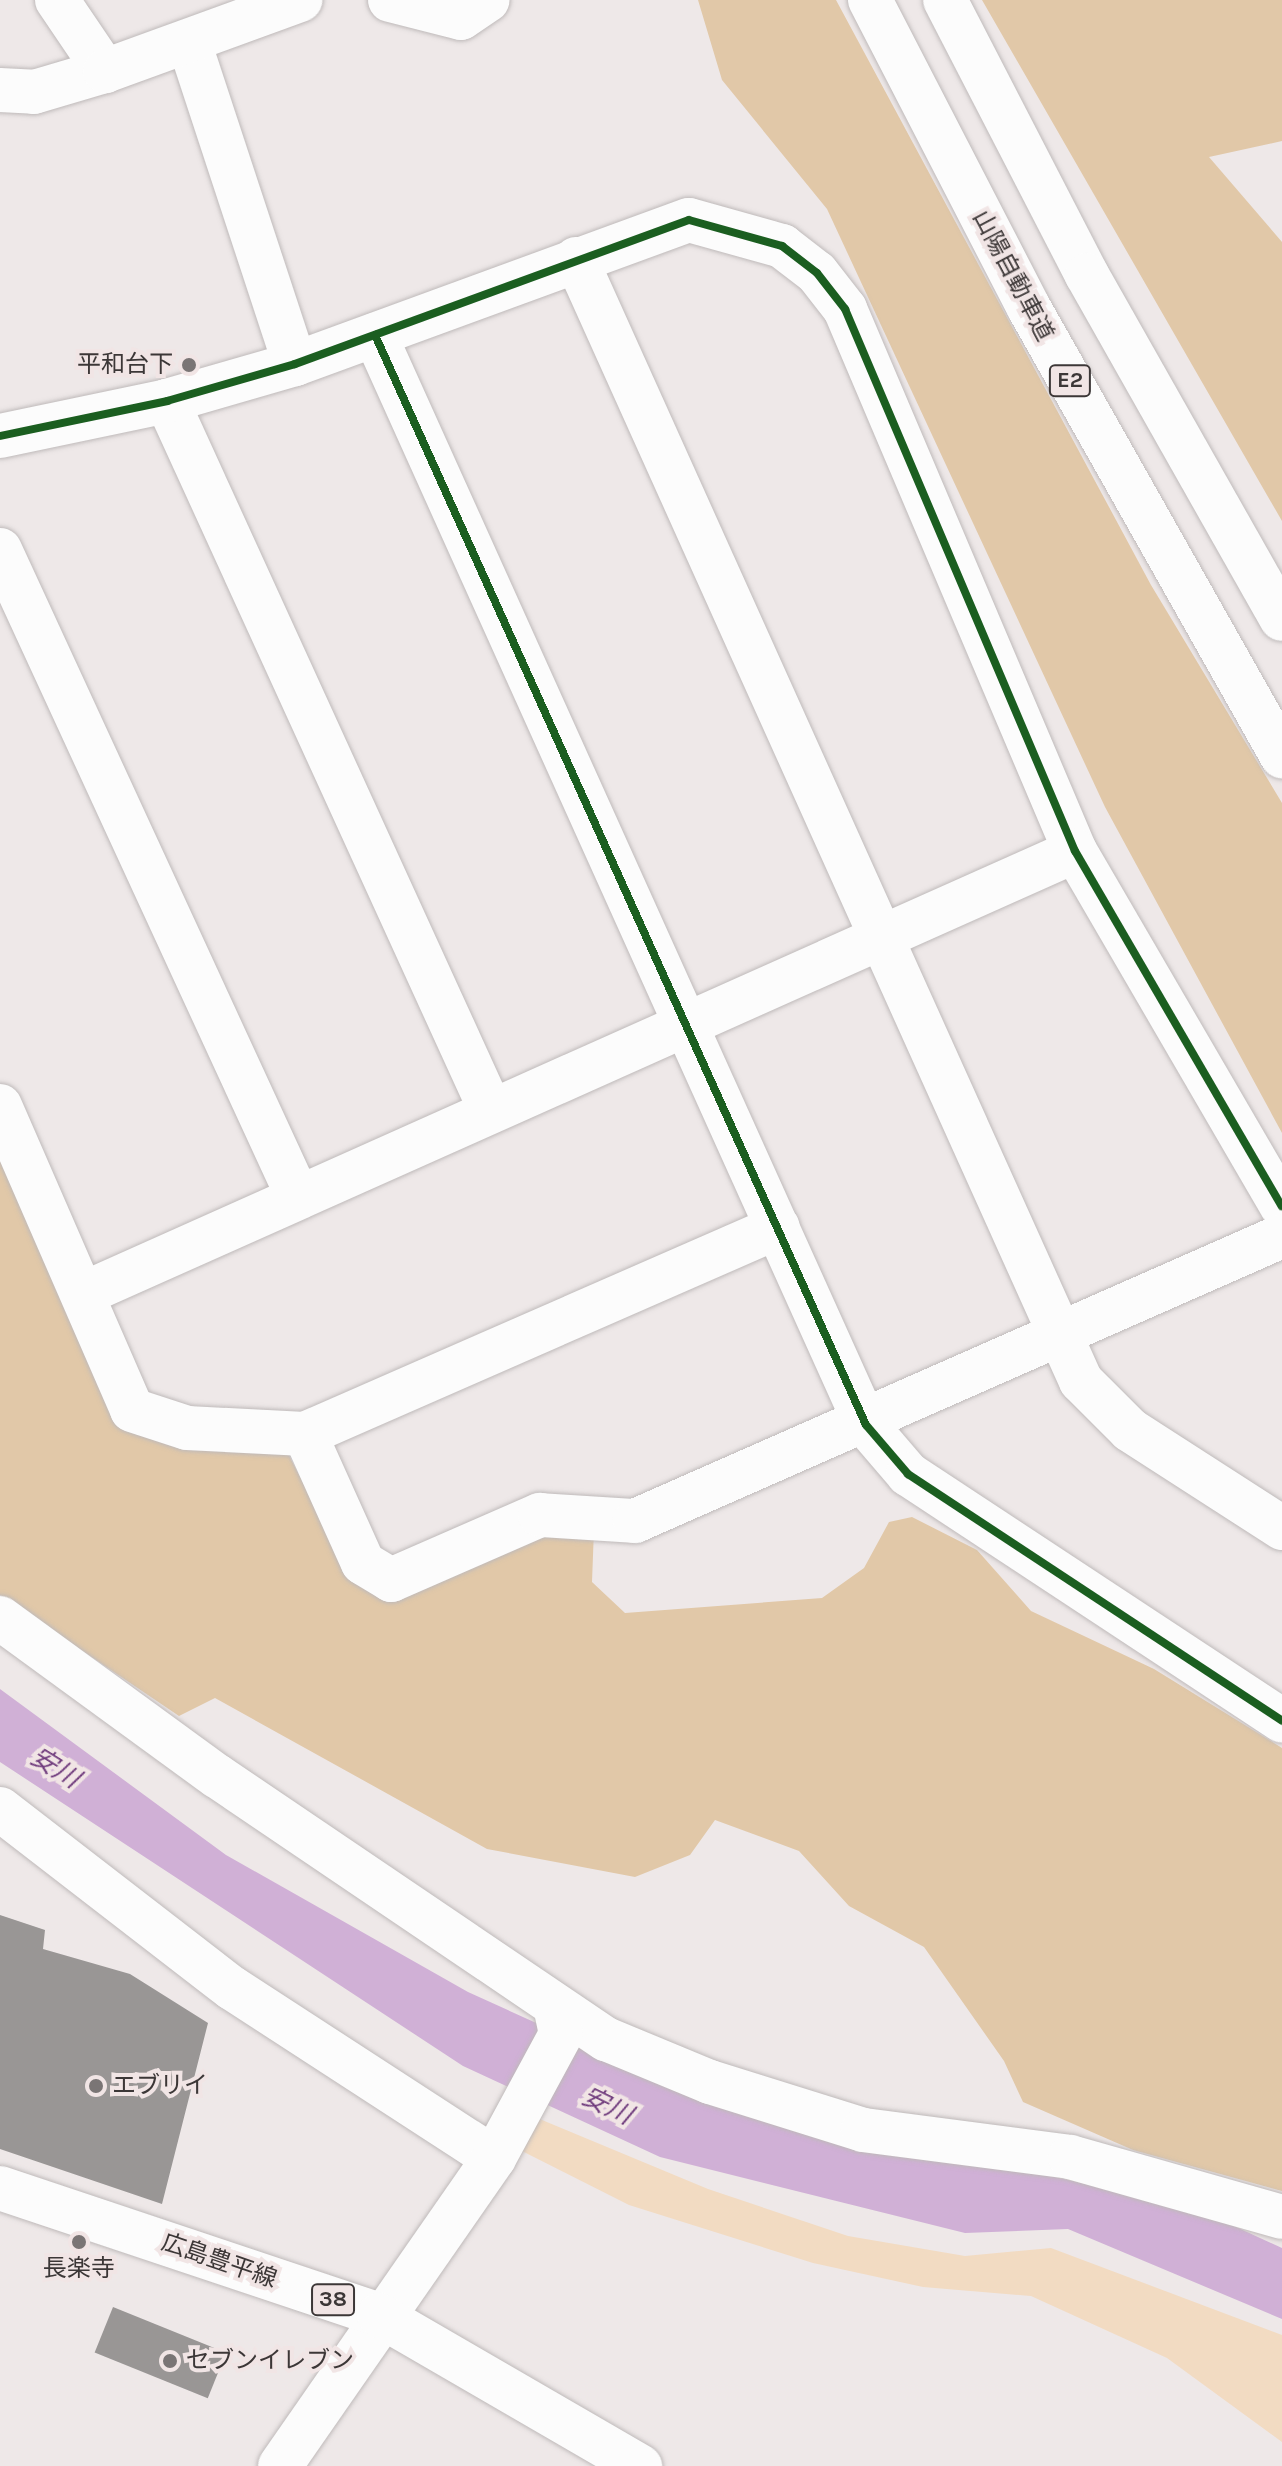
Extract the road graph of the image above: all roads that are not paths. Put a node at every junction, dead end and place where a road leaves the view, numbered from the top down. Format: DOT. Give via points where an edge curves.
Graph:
graph roads {
  1 [pos="57,0"];
  2 [pos="300,0"];
  3 [pos="390,0"];
  4 [pos="488,0"];
  5 [pos="870,0"];
  6 [pos="945,0"];
  7 [pos="189,42"];
  8 [pos="105,71"];
  9 [pos="0,90"];
  10 [pos="576,259"];
  11 [pos="375,335"];
  12 [pos="295,364"];
  13 [pos="167,401"];
  14 [pos="0,436"];
  15 [pos="0,550"];
  16 [pos="1282,619"];
  17 [pos="1282,756"];
  18 [pos="1075,851"];
  19 [pos="881,939"];
  20 [pos="686,1024"];
  21 [pos="0,1106"];
  22 [pos="491,1111"];
  23 [pos="298,1197"];
  24 [pos="1282,1206"];
  25 [pos="778,1227"];
  26 [pos="1282,1236"];
  27 [pos="85,1293"];
  28 [pos="1060,1337"];
  29 [pos="866,1425"];
  30 [pos="305,1434"];
  31 [pos="1282,1528"];
  32 [pos="0,1618"];
  33 [pos="1282,1721"];
  34 [pos="0,1809"];
  35 [pos="558,2022"];
  36 [pos="497,2152"];
  37 [pos="0,2188"];
  38 [pos="1282,2217"];
  39 [pos="379,2315"];
  40 [pos="280,2466"];
  41 [pos="640,2466"];
  1 -- 8 [label="main road"];
  2 -- 7 [label="main road"];
  3 -- 4 [label="main road" via="461,18"];
  5 -- 17 [label="main road, 山陽自動車道 / E2" via="1029,308"];
  6 -- 16 [label="main road" via="1087,275"];
  7 -- 8 [label="main road"];
  7 -- 12 [label="main road"];
  8 -- 9 [label="main road" via="34,92"];
  10 -- 11 [label="main road"];
  10 -- 18 [label="main road" via="689,220 740,229 782,246 817,273 845,309"];
  10 -- 19 [label="main road"];
  11 -- 12 [label="main road"];
  11 -- 20 [label="main road"];
  12 -- 13 [label="main road"];
  13 -- 14 [label="main road"];
  13 -- 22 [label="main road"];
  15 -- 23 [label="main road"];
  18 -- 19 [label="main road"];
  18 -- 24 [label="main road"];
  19 -- 20 [label="main road"];
  19 -- 28 [label="main road"];
  20 -- 22 [label="main road"];
  20 -- 25 [label="main road"];
  21 -- 27 [label="main road"];
  22 -- 23 [label="main road"];
  23 -- 27 [label="main road"];
  25 -- 29 [label="main road"];
  25 -- 30 [label="main road"];
  26 -- 28 [label="main road"];
  27 -- 30 [label="main road" via="132,1410 187,1428"];
  28 -- 29 [label="main road"];
  28 -- 31 [label="main road" via="1081,1381 1130,1430"];
  29 -- 30 [label="main road" via="635,1521 540,1515 391,1580 363,1563"];
  29 -- 33 [label="main road" via="908,1474"];
  32 -- 35 [label="main road"];
  34 -- 36 [label="main road" via="232,1988"];
  35 -- 36 [label="main road"];
  35 -- 38 [label="main road" via="710,2082 863,2130 1070,2157"];
  36 -- 39 [label="main road"];
  37 -- 39 [label="main road, 広島豊平線 / 38"];
  39 -- 40 [label="main road"];
  39 -- 41 [label="main road, 広島豊平線 / 38" via="551,2408"];
}
